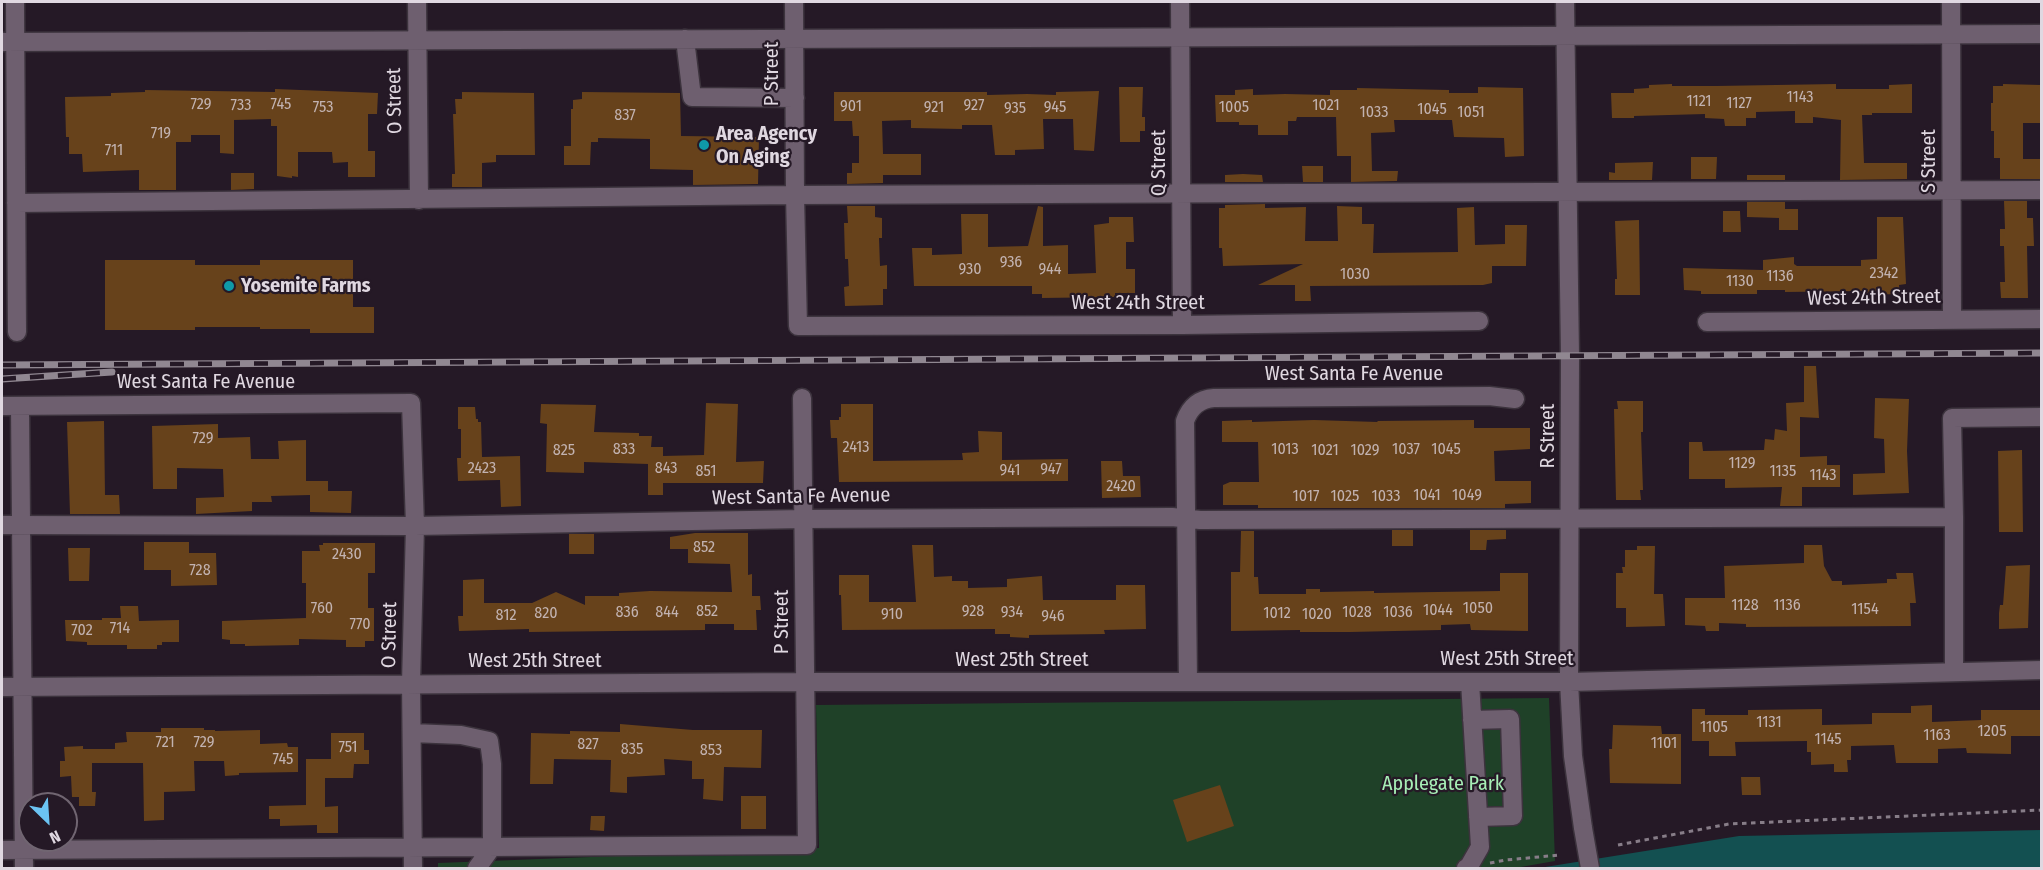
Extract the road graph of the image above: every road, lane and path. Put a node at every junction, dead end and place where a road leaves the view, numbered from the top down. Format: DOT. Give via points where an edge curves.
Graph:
graph roads {
  1 [pos="15,2"];
  2 [pos="417,2"];
  3 [pos="794,2"];
  4 [pos="1180,2"];
  5 [pos="1565,2"];
  6 [pos="1951,2"];
  7 [pos="1951,34"];
  8 [pos="2042,34"];
  9 [pos="1565,35"];
  10 [pos="1180,37"];
  11 [pos="795,38"];
  12 [pos="685,39"];
  13 [pos="417,40"];
  14 [pos="8,41"];
  15 [pos="795,98"];
  16 [pos="2042,190"];
  17 [pos="1952,191"];
  18 [pos="1568,193"];
  19 [pos="795,195"];
  20 [pos="1181,195"];
  21 [pos="419,200"];
  22 [pos="16,203"];
  23 [pos="2042,319"];
  24 [pos="1952,320"];
  25 [pos="1479,321"];
  26 [pos="1707,322"];
  27 [pos="1182,325"];
  28 [pos="798,326"];
  29 [pos="17,332"];
  30 [pos="802,398"];
  31 [pos="1515,399"];
  32 [pos="411,403"];
  33 [pos="2,406"];
  34 [pos="20,406"];
  35 [pos="2042,417"];
  36 [pos="1570,518"];
  37 [pos="1954,518"];
  38 [pos="804,519"];
  39 [pos="1186,519"];
  40 [pos="21,524"];
  41 [pos="2,525"];
  42 [pos="416,526"];
  43 [pos="2042,670"];
  44 [pos="1954,672"];
  45 [pos="805,682"];
  46 [pos="1188,682"];
  47 [pos="1470,682"];
  48 [pos="1569,682"];
  49 [pos="411,683"];
  50 [pos="21,686"];
  51 [pos="2,687"];
  52 [pos="1472,720"];
  53 [pos="412,733"];
  54 [pos="23,792"];
  55 [pos="2042,810"];
  56 [pos="1478,817"];
  57 [pos="1618,845"];
  58 [pos="492,847"];
  59 [pos="414,848"];
  60 [pos="2,850"];
  61 [pos="18,850"];
  62 [pos="78,850"];
  63 [pos="24,852"];
  64 [pos="1560,855"];
  65 [pos="24,868"];
  66 [pos="413,868"];
  67 [pos="477,868"];
  68 [pos="1467,868"];
  69 [pos="1590,868"];
  1 -- 14 [label="street"];
  2 -- 13 [label="street, O Street"];
  3 -- 11 [label="street, P Street"];
  4 -- 10 [label="street, Q Street"];
  5 -- 9 [label="street, R Street"];
  6 -- 7 [label="street, S Street"];
  7 -- 8 [label="street"];
  7 -- 9 [label="street"];
  7 -- 17 [label="street, S Street"];
  9 -- 10 [label="street"];
  9 -- 18 [label="street, R Street"];
  10 -- 11 [label="street"];
  10 -- 20 [label="street, Q Street"];
  11 -- 12 [label="street"];
  11 -- 15 [label="street, P Street"];
  12 -- 13 [label="street"];
  12 -- 15 [label="street" via="692,97"];
  13 -- 14 [label="street"];
  13 -- 21 [label="street, O Street"];
  14 -- 22 [label="street"];
  15 -- 19 [label="street, P Street"];
  16 -- 17 [label="street"];
  17 -- 18 [label="street"];
  17 -- 24 [label="street, S Street"];
  18 -- 20 [label="street"];
  18 -- 36 [label="street, R Street"];
  19 -- 20 [label="street"];
  19 -- 21 [label="street"];
  19 -- 28 [label="street, P Street"];
  20 -- 27 [label="street, Q Street"];
  21 -- 22 [label="street"];
  22 -- 29 [label="street"];
  23 -- 24 [label="street, West 24th Street"];
  24 -- 26 [label="street, West 24th Street"];
  25 -- 27 [label="street, West 24th Street"];
  27 -- 28 [label="street, West 24th Street"];
  30 -- 38 [label="street, P Street"];
  31 -- 39 [label="street, West Santa Fe Avenue" via="1489,396 1204,399 1195,404 1185,421"];
  32 -- 34 [label="street, West Santa Fe Avenue"];
  32 -- 42 [label="street, O Street"];
  33 -- 34 [label="street, West Santa Fe Avenue"];
  34 -- 40 [label="street"];
  35 -- 37 [label="street" via="1952,418"];
  36 -- 37 [label="street, West Santa Fe Avenue"];
  36 -- 39 [label="street, West Santa Fe Avenue"];
  36 -- 48 [label="street, R Street"];
  37 -- 44 [label="street"];
  38 -- 39 [label="street, West Santa Fe Avenue"];
  38 -- 42 [label="street, West Santa Fe Avenue"];
  38 -- 45 [label="street, P Street"];
  39 -- 46 [label="street"];
  40 -- 41 [label="street, West Santa Fe Avenue"];
  40 -- 42 [label="street, West Santa Fe Avenue"];
  40 -- 50 [label="street"];
  42 -- 49 [label="street, O Street"];
  43 -- 44 [label="street, West 25th Street"];
  44 -- 48 [label="street, West 25th Street"];
  45 -- 46 [label="street, West 25th Street"];
  45 -- 49 [label="street, West 25th Street"];
  45 -- 58 [label="street, P Street" via="807,845"];
  46 -- 47 [label="street, West 25th Street"];
  47 -- 48 [label="street, West 25th Street"];
  47 -- 52 [label="street"];
  48 -- 69 [label="street, R Street, bridge" via="1573,756"];
  49 -- 50 [label="street, West 25th Street"];
  49 -- 53 [label="street, O Street"];
  50 -- 51 [label="street, West 25th Street"];
  50 -- 54 [label="street"];
  52 -- 56 [label="street"];
  52 -- 56 [label="street" via="1510,719 1513,816"];
  53 -- 58 [label="street" via="461,735 489,741"];
  53 -- 59 [label="street, O Street"];
  55 -- 57 [label="path" via="1729,824"];
  56 -- 68 [label="street" via="1480,847"];
  58 -- 59 [label="street"];
  58 -- 67 [label="street"];
  59 -- 62 [label="street"];
  59 -- 66 [label="street, O Street"];
  60 -- 61 [label="street"];
  63 -- 65 [label="street"];
  64 -- 68 [label="path"];
}
